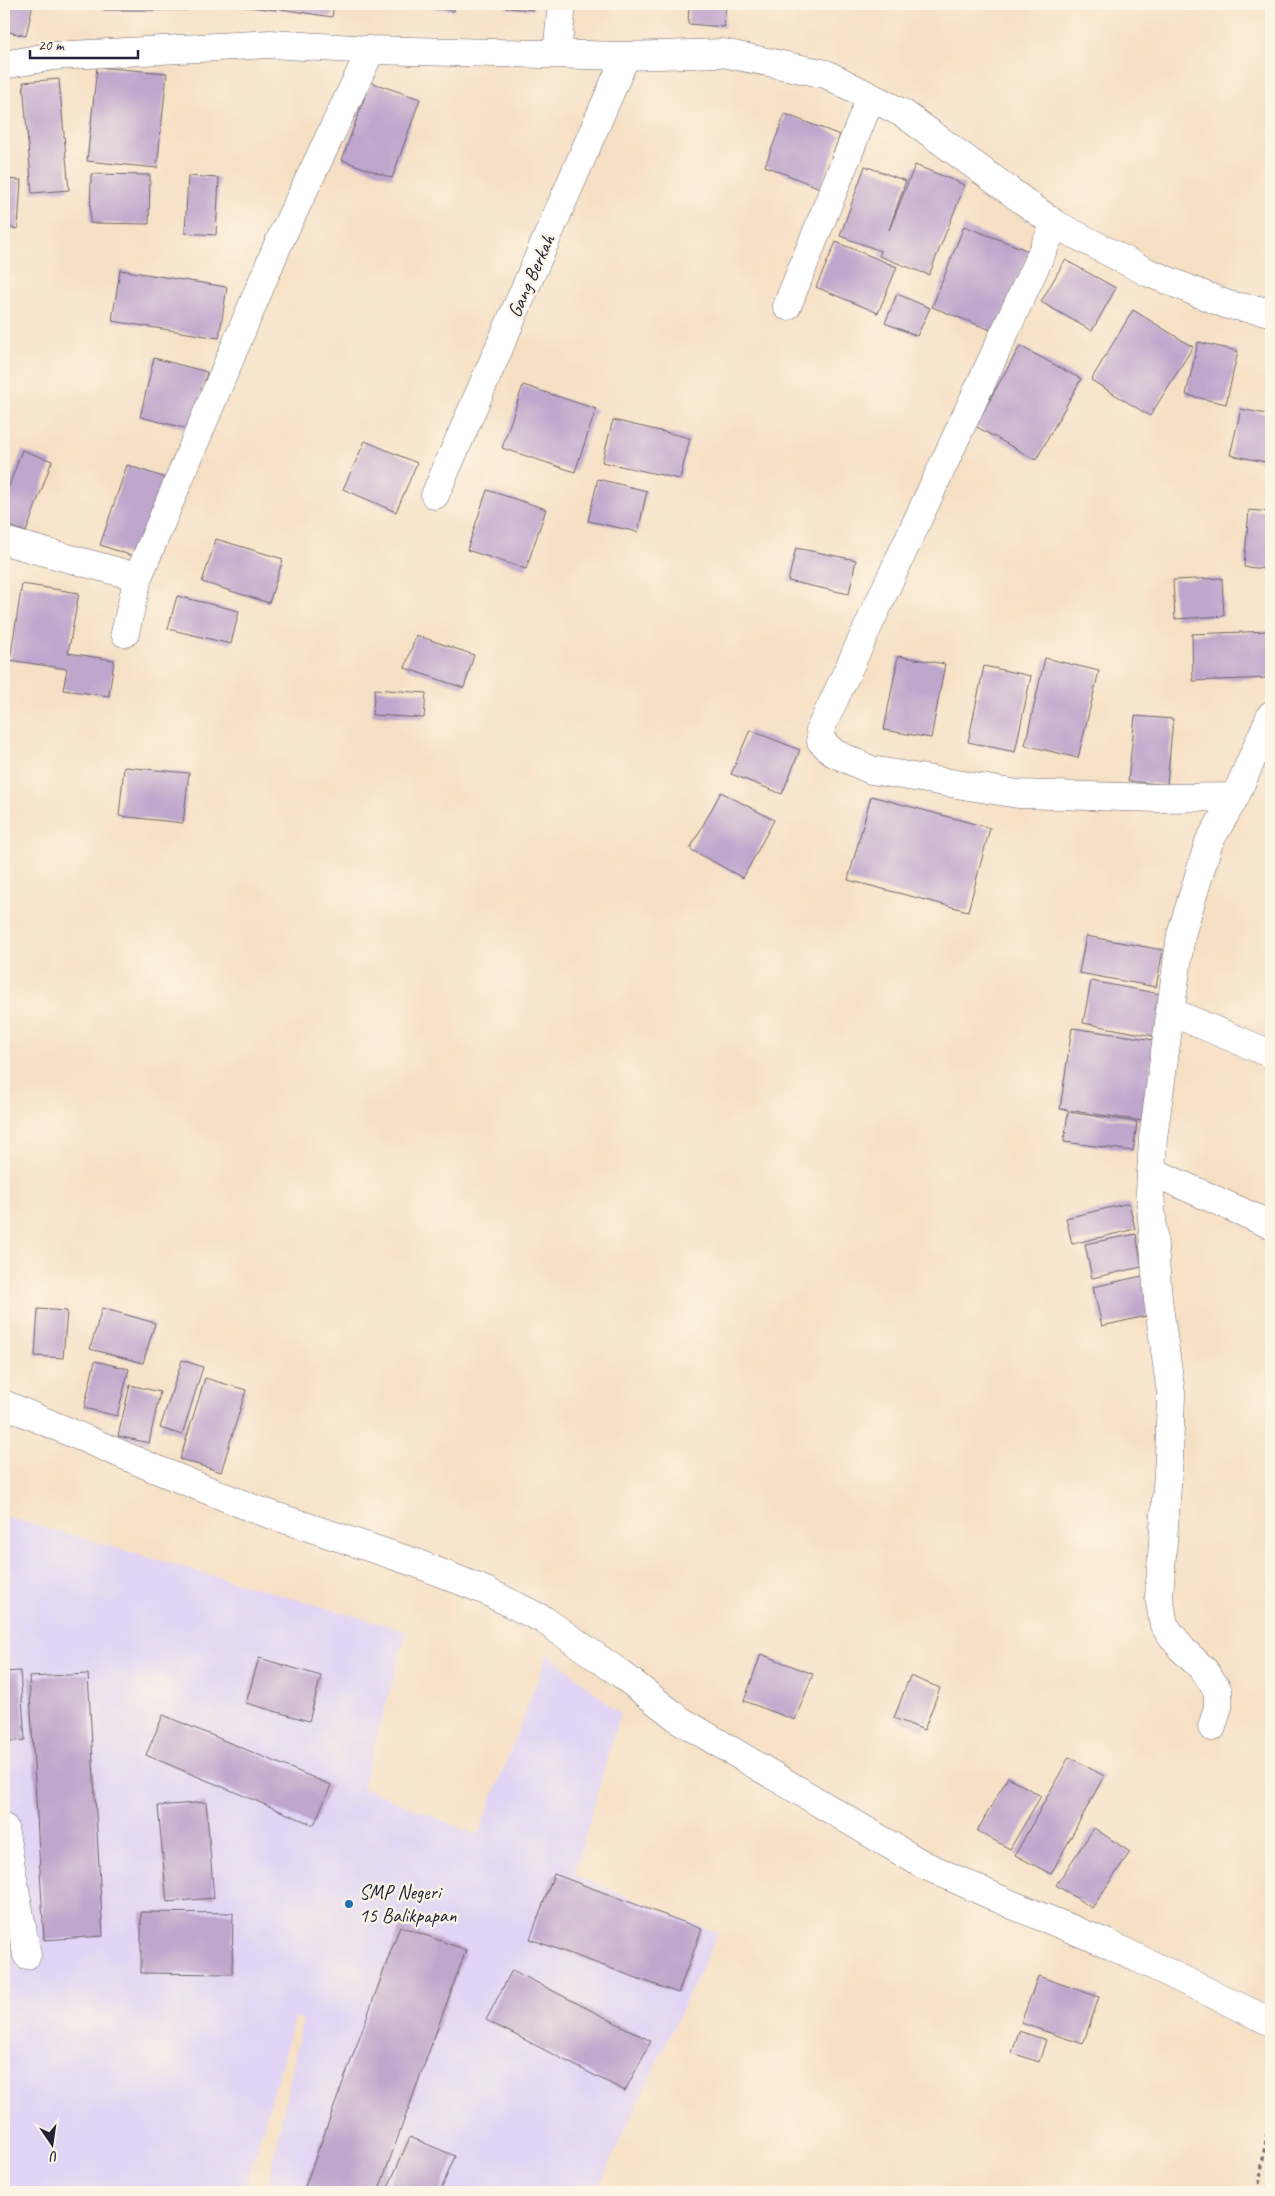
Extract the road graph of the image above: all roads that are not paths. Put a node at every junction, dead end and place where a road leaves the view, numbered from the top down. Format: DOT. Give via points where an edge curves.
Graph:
graph roads {
  1 [pos="562,4"];
  2 [pos="371,50"];
  3 [pos="557,54"];
  4 [pos="626,56"];
  5 [pos="4,65"];
  6 [pos="871,96"];
  7 [pos="1056,224"];
  8 [pos="787,306"];
  9 [pos="1271,312"];
  10 [pos="435,495"];
  11 [pos="4,541"];
  12 [pos="138,577"];
  13 [pos="125,633"];
  14 [pos="1271,715"];
  15 [pos="1235,796"];
  16 [pos="1169,1011"];
  17 [pos="1271,1054"];
  18 [pos="1151,1171"];
  19 [pos="1271,1225"];
  20 [pos="4,1404"];
  21 [pos="1212,1727"];
  22 [pos="4,1828"];
  23 [pos="27,1955"];
  24 [pos="1271,2022"];
  1 -- 3 [label="street"];
  2 -- 3 [label="street"];
  2 -- 5 [label="street" via="270,44 53,56"];
  2 -- 12 [label="street" via="279,242"];
  3 -- 4 [label="street"];
  4 -- 6 [label="street" via="723,53 826,74"];
  4 -- 10 [label="street, Gang Berkah"];
  6 -- 7 [label="street" via="904,114"];
  6 -- 8 [label="street"];
  7 -- 9 [label="street" via="1147,272 1228,305"];
  7 -- 15 [label="street" via="820,730 821,741 834,753 872,770 1018,794 1158,798"];
  11 -- 12 [label="street"];
  12 -- 13 [label="street"];
  14 -- 15 [label="street"];
  15 -- 16 [label="street" via="1209,842 1199,874 1181,935"];
  16 -- 17 [label="street"];
  16 -- 18 [label="street"];
  18 -- 19 [label="street"];
  18 -- 21 [label="street" via="1158,1290 1171,1393 1159,1597 1164,1625 1205,1671 1218,1691 1218,1707"];
  20 -- 24 [label="street" via="257,1510 416,1563 486,1591 544,1620 680,1720 922,1864 1106,1943"];
  22 -- 23 [label="street"];
}
